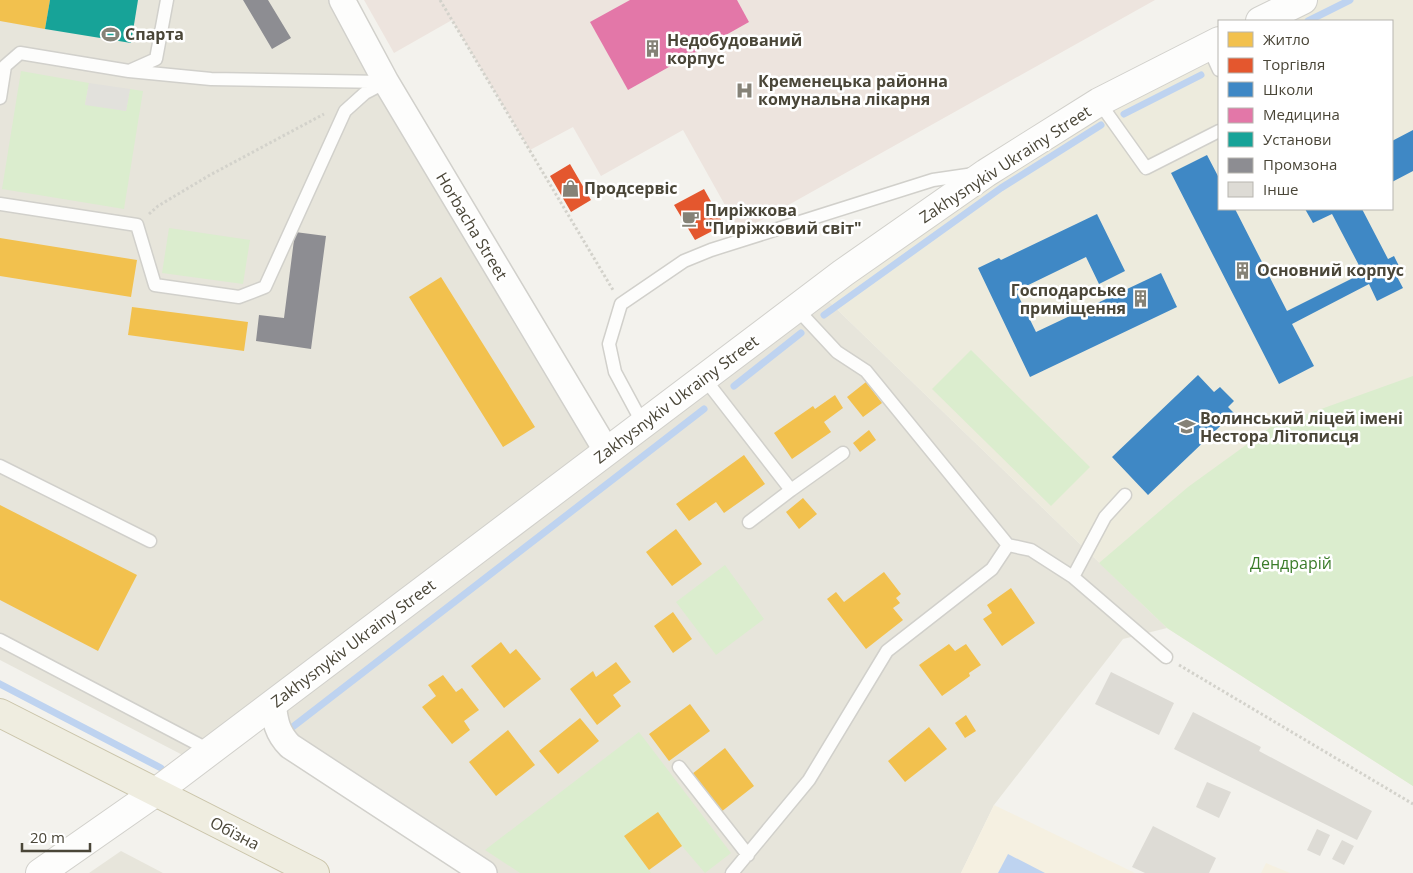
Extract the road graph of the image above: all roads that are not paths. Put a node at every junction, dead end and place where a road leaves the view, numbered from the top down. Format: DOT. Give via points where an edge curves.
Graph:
graph roads {
  1 [pos="167,0"];
  2 [pos="342,0"];
  3 [pos="1289,3"];
  4 [pos="1262,20"];
  5 [pos="1216,52"];
  6 [pos="129,71"];
  7 [pos="386,82"];
  8 [pos="0,98"];
  9 [pos="1099,102"];
  10 [pos="1218,132"];
  11 [pos="986,173"];
  12 [pos="0,204"];
  13 [pos="796,308"];
  14 [pos="704,378"];
  15 [pos="643,424"];
  16 [pos="606,450"];
  17 [pos="843,452"];
  18 [pos="0,466"];
  19 [pos="792,490"];
  20 [pos="1124,495"];
  21 [pos="749,522"];
  22 [pos="150,541"];
  23 [pos="1008,545"];
  24 [pos="1073,577"];
  25 [pos="0,640"];
  26 [pos="1166,657"];
  27 [pos="273,703"];
  28 [pos="0,713"];
  29 [pos="211,750"];
  30 [pos="679,767"];
  31 [pos="156,792"];
  32 [pos="748,855"];
  33 [pos="40,873"];
  34 [pos="315,873"];
  35 [pos="484,873"];
  36 [pos="732,873"];
  1 -- 6 [label="lane" via="156,58"];
  2 -- 7 [label="street, Horbacha Street"];
  3 -- 4 [label="street"];
  5 -- 9 [label="street, Zakhysnykiv Ukrainy Street"];
  6 -- 7 [label="lane" via="211,79"];
  6 -- 8 [label="lane" via="20,53 5,66"];
  7 -- 12 [label="lane" via="365,93 345,111 264,286 238,297 155,285 137,225"];
  7 -- 16 [label="street, Horbacha Street"];
  9 -- 10 [label="lane" via="1146,168"];
  9 -- 11 [label="street, Zakhysnykiv Ukrainy Street"];
  11 -- 13 [label="street, Zakhysnykiv Ukrainy Street"];
  11 -- 15 [label="lane" via="933,180 711,250 684,261 620,304 609,344 615,372"];
  13 -- 14 [label="street, Zakhysnykiv Ukrainy Street"];
  13 -- 23 [label="lane" via="837,352 866,371"];
  14 -- 15 [label="street, Zakhysnykiv Ukrainy Street"];
  14 -- 19 [label="lane"];
  15 -- 16 [label="street, Zakhysnykiv Ukrainy Street"];
  16 -- 27 [label="street, Zakhysnykiv Ukrainy Street"];
  17 -- 19 [label="lane"];
  18 -- 22 [label="lane"];
  19 -- 21 [label="lane"];
  20 -- 24 [label="lane" via="1105,517"];
  23 -- 24 [label="lane" via="1031,550"];
  23 -- 32 [label="lane" via="992,569 887,651 809,780"];
  24 -- 26 [label="lane"];
  25 -- 29 [label="lane"];
  27 -- 29 [label="street, Zakhysnykiv Ukrainy Street"];
  27 -- 35 [label="street" via="280,736 290,746"];
  28 -- 31 [label="highway, Обїзна"];
  29 -- 31 [label="street, Zakhysnykiv Ukrainy Street"];
  30 -- 32 [label="lane"];
  31 -- 33 [label="street, Zakhysnykiv Ukrainy Street"];
  31 -- 34 [label="highway, Обїзна"];
  32 -- 36 [label="lane"];
}
